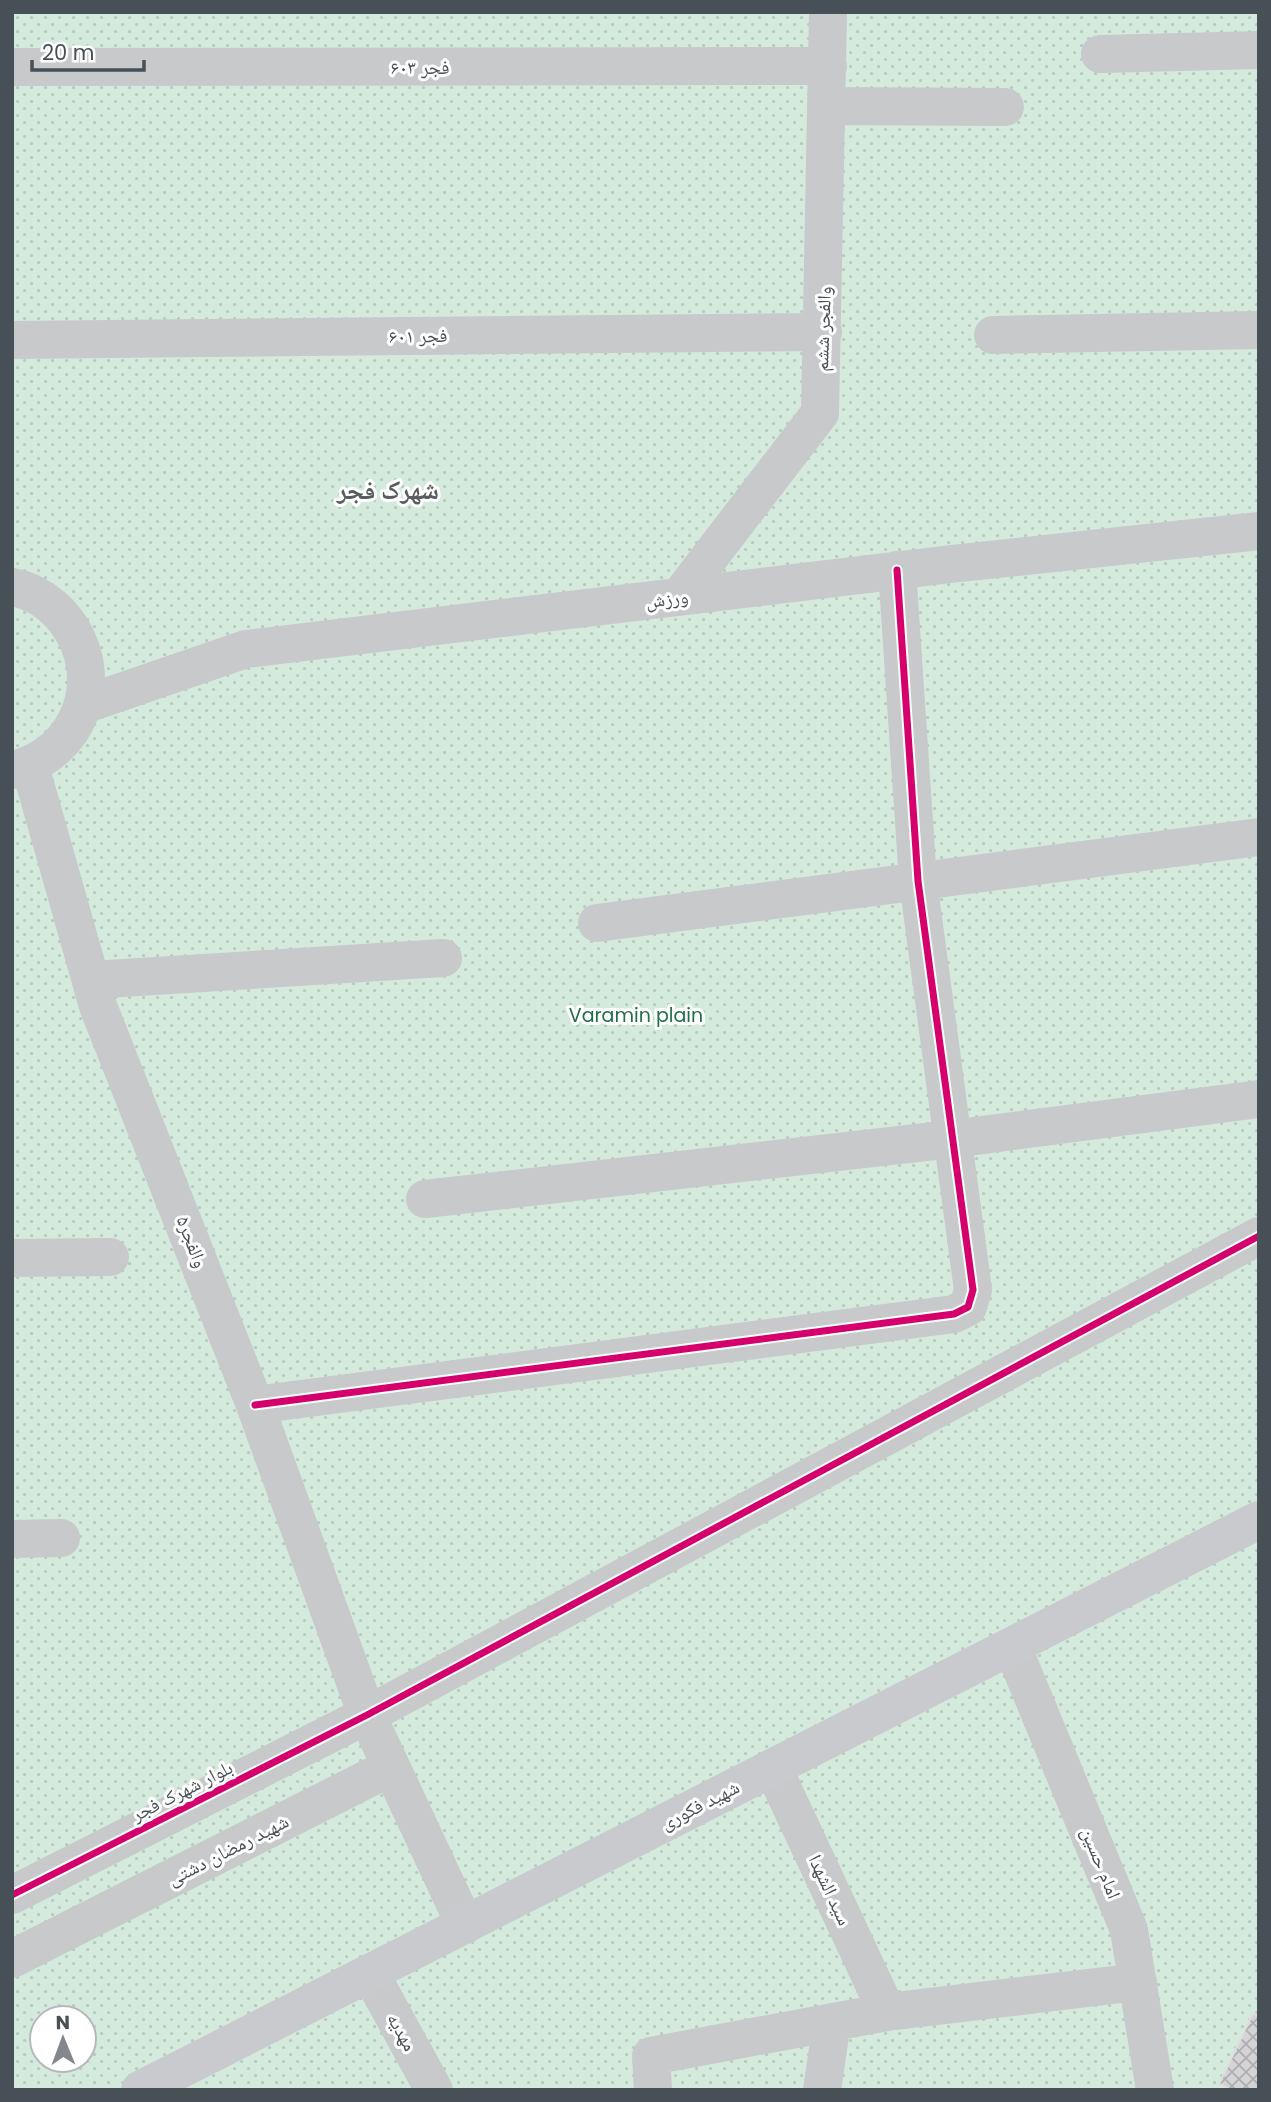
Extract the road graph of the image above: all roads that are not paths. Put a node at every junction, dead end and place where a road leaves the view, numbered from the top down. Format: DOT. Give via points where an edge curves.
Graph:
graph roads {
  1 [pos="828,12"];
  2 [pos="1259,50"];
  3 [pos="1100,54"];
  4 [pos="12,66"];
  5 [pos="828,66"];
  6 [pos="827,106"];
  7 [pos="1005,107"];
  8 [pos="1259,330"];
  9 [pos="823,332"];
  10 [pos="993,335"];
  11 [pos="12,340"];
  12 [pos="1259,531"];
  13 [pos="897,570"];
  14 [pos="12,587"];
  15 [pos="679,597"];
  16 [pos="83,705"];
  17 [pos="21,768"];
  18 [pos="1259,837"];
  19 [pos="918,881"];
  20 [pos="597,923"];
  21 [pos="443,958"];
  22 [pos="91,979"];
  23 [pos="1259,1099"];
  24 [pos="952,1139"];
  25 [pos="425,1199"];
  26 [pos="1259,1236"];
  27 [pos="110,1257"];
  28 [pos="12,1258"];
  29 [pos="256,1405"];
  30 [pos="1259,1520"];
  31 [pos="61,1538"];
  32 [pos="12,1539"];
  33 [pos="1012,1646"];
  34 [pos="367,1715"];
  35 [pos="391,1768"];
  36 [pos="773,1768"];
  37 [pos="12,1895"];
  38 [pos="465,1925"];
  39 [pos="12,1959"];
  40 [pos="370,1973"];
  41 [pos="1138,1982"];
  42 [pos="887,2012"];
  43 [pos="832,2022"];
  44 [pos="153,2087"];
  45 [pos="434,2090"];
  46 [pos="653,2090"];
  47 [pos="822,2090"];
  48 [pos="1155,2090"];
  1 -- 5 [label="street, والفجر ششم"];
  2 -- 3 [label="street"];
  4 -- 5 [label="street, فجر ۶۰۳"];
  5 -- 6 [label="street, والفجر ششم"];
  6 -- 7 [label="street"];
  6 -- 9 [label="street, والفجر ششم"];
  8 -- 10 [label="street"];
  9 -- 11 [label="street, فجر ۶۰۱"];
  9 -- 15 [label="street, والفجر ششم" via="820,413"];
  12 -- 13 [label="street, ورزش"];
  13 -- 15 [label="street, ورزش"];
  13 -- 19 [label="street"];
  14 -- 16 [label="street" via="25,589 55,608 77,636 86,670"];
  15 -- 16 [label="street, ورزش" via="246,649"];
  16 -- 17 [label="street" via="63,742"];
  17 -- 22 [label="street, والفجر۵"];
  18 -- 19 [label="street"];
  19 -- 20 [label="street"];
  19 -- 24 [label="street"];
  21 -- 22 [label="street"];
  22 -- 29 [label="street, والفجر۵"];
  23 -- 24 [label="street"];
  24 -- 25 [label="street"];
  24 -- 29 [label="street" via="973,1290 968,1307 954,1314"];
  26 -- 34 [label="street, بلوار شهرک فجر"];
  27 -- 28 [label="street"];
  29 -- 34 [label="street, والفجر۵"];
  30 -- 33 [label="street, شهید فکوری"];
  31 -- 32 [label="street"];
  33 -- 36 [label="street, شهید فکوری"];
  33 -- 41 [label="street, امام حسین" via="1129,1930"];
  34 -- 35 [label="street"];
  34 -- 37 [label="street, بلوار شهرک فجر"];
  35 -- 38 [label="street"];
  35 -- 39 [label="street, شهید رمضان دشتی"];
  36 -- 38 [label="street, شهید فکوری"];
  36 -- 42 [label="street, سید الشهدا"];
  38 -- 40 [label="street, شهید فکوری"];
  40 -- 44 [label="street, شهید فکوری"];
  40 -- 45 [label="street, مهدیه"];
  41 -- 42 [label="street"];
  41 -- 48 [label="street, امام حسین"];
  42 -- 43 [label="street"];
  43 -- 46 [label="street" via="651,2056"];
  43 -- 47 [label="street"];
}
